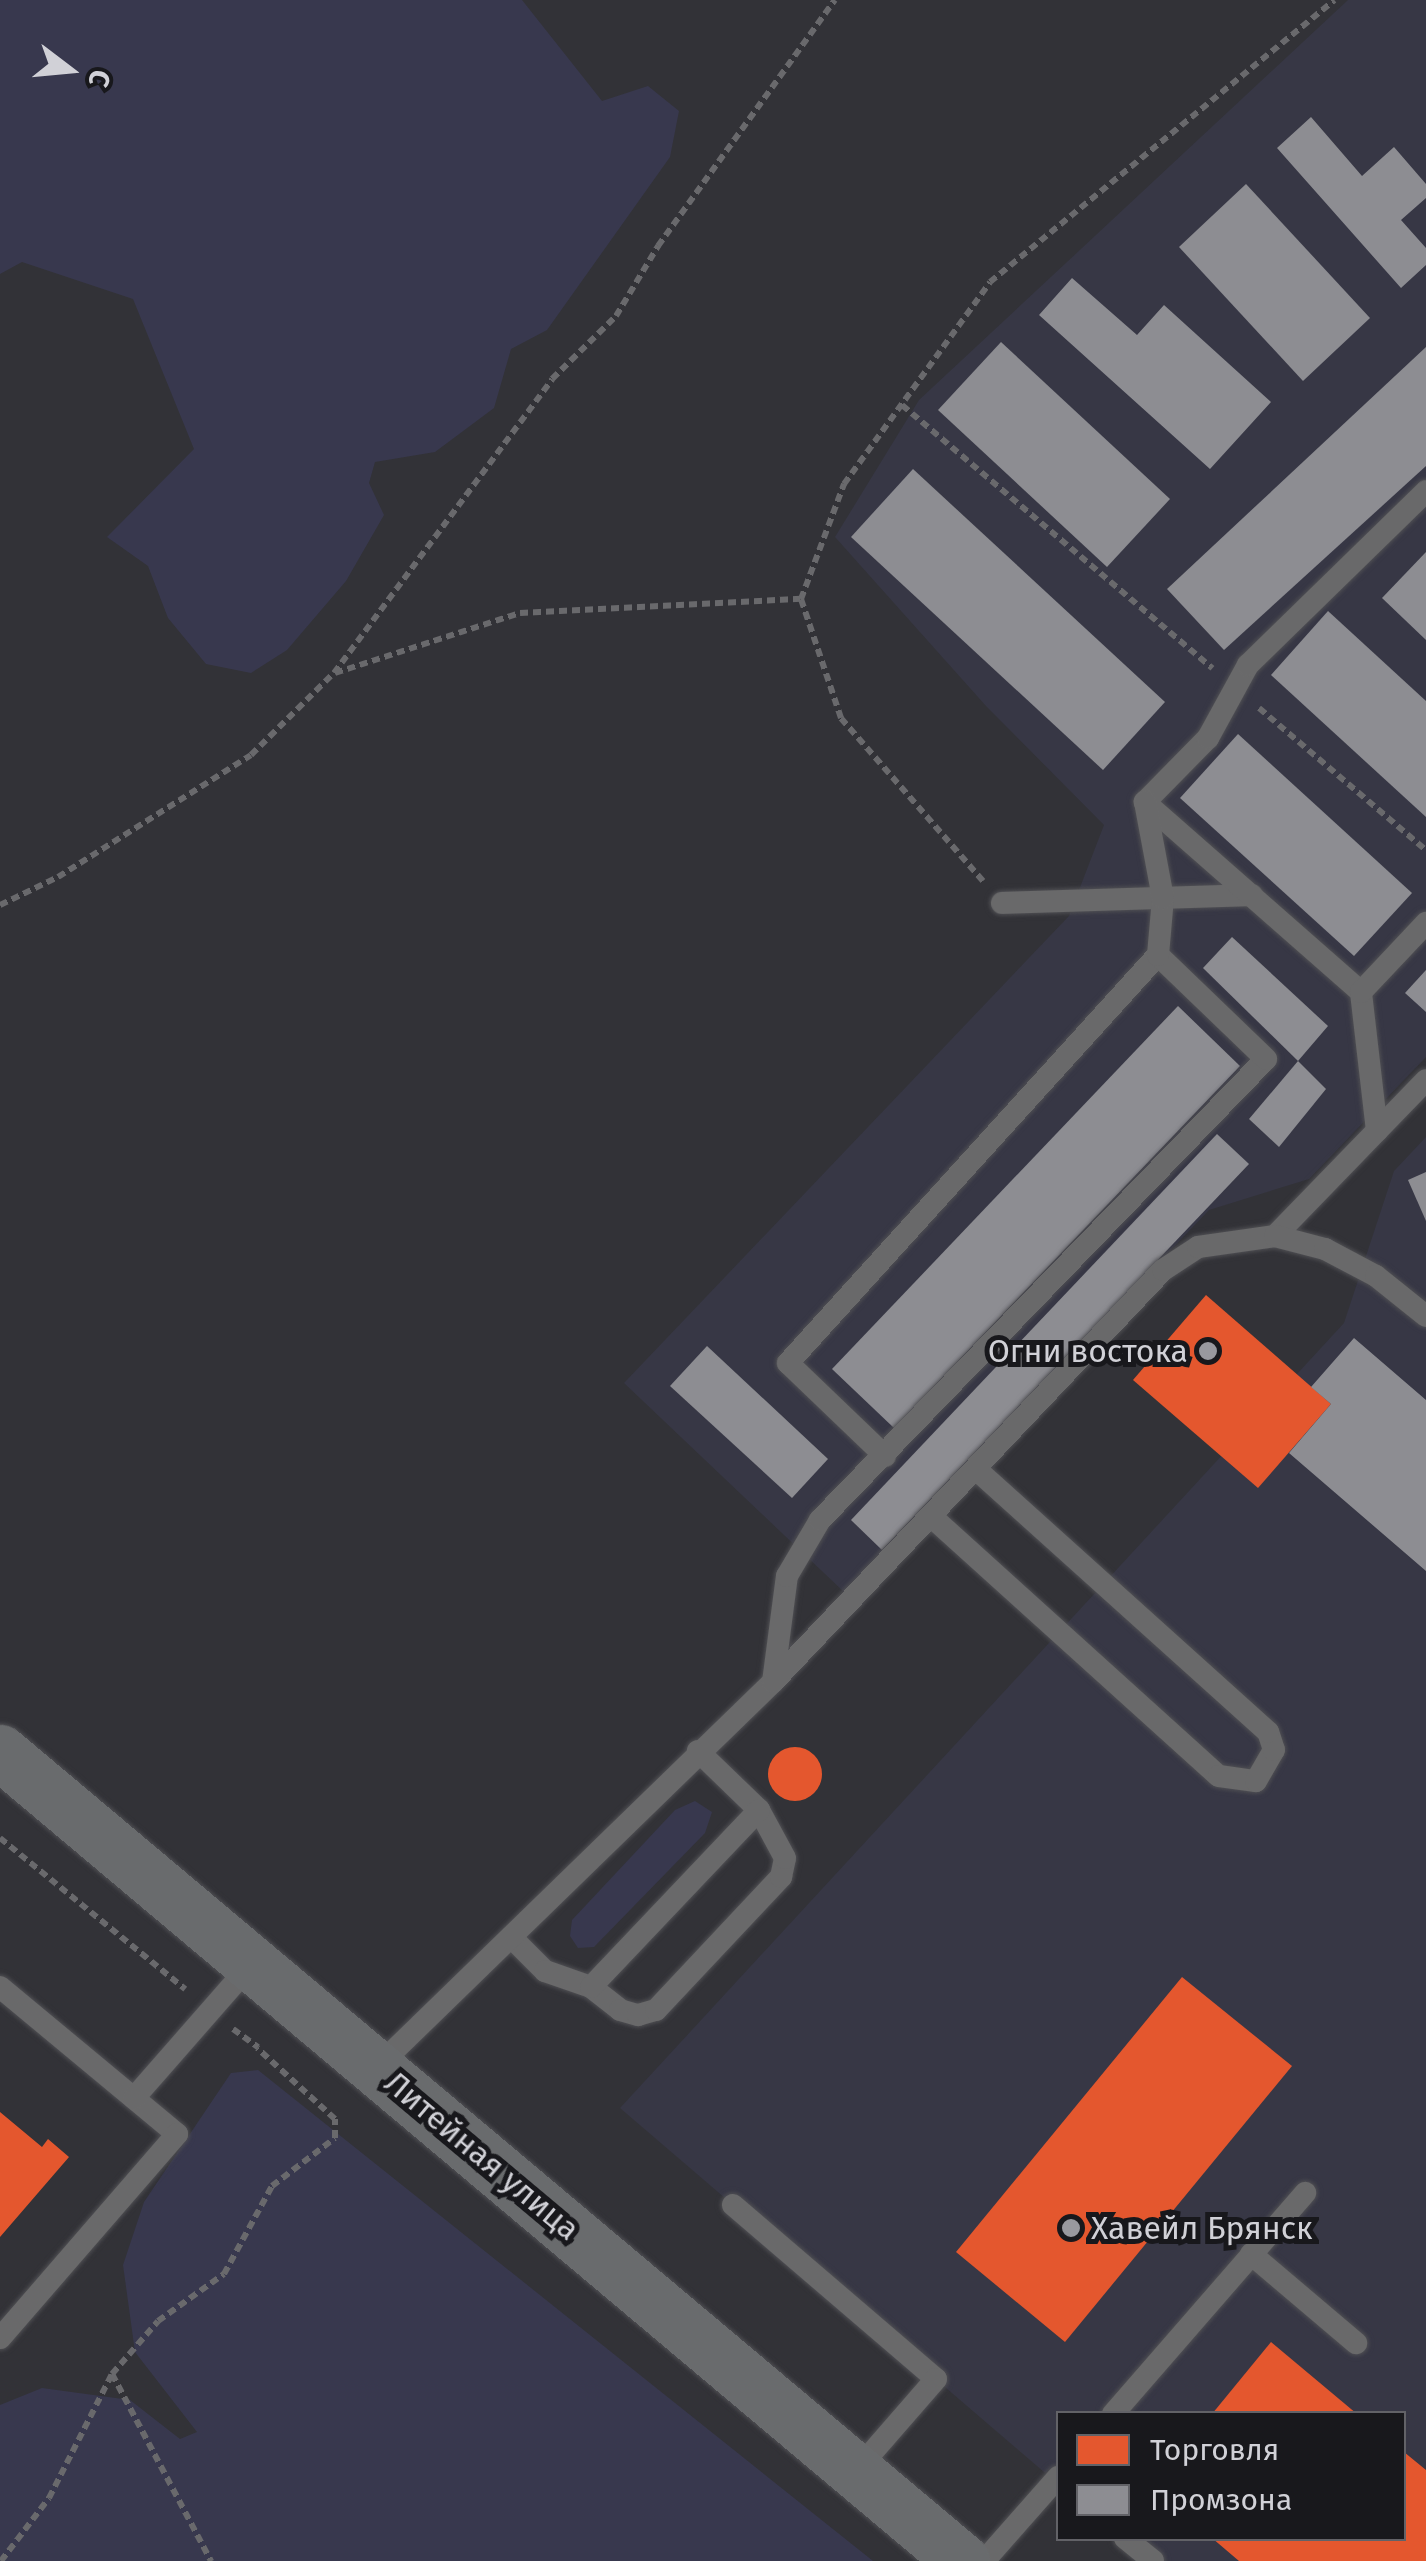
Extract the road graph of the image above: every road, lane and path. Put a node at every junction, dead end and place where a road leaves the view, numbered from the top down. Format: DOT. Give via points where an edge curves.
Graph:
graph roads {
  1 [pos="835,0"];
  2 [pos="1334,0"];
  3 [pos="902,405"];
  4 [pos="1426,491"];
  5 [pos="801,598"];
  6 [pos="334,673"];
  7 [pos="1236,688"];
  8 [pos="1145,802"];
  9 [pos="1426,850"];
  10 [pos="1252,896"];
  11 [pos="1163,898"];
  12 [pos="1002,903"];
  13 [pos="0,906"];
  14 [pos="1426,923"];
  15 [pos="1158,955"];
  16 [pos="1361,992"];
  17 [pos="1426,1080"];
  18 [pos="1376,1130"];
  19 [pos="1274,1236"];
  20 [pos="1426,1316"];
  21 [pos="885,1456"];
  22 [pos="977,1470"];
  23 [pos="933,1518"];
  24 [pos="773,1682"];
  25 [pos="698,1751"];
  26 [pos="0,1752"];
  27 [pos="759,1810"];
  28 [pos="0,1838"];
  29 [pos="511,1938"];
  30 [pos="252,1963"];
  31 [pos="590,1987"];
  32 [pos="0,1988"];
  33 [pos="210,2010"];
  34 [pos="265,2039"];
  35 [pos="257,2048"];
  36 [pos="377,2067"];
  37 [pos="134,2098"];
  38 [pos="1305,2192"];
  39 [pos="733,2205"];
  40 [pos="1251,2254"];
  41 [pos="0,2338"];
  42 [pos="1356,2343"];
  43 [pos="112,2374"];
  44 [pos="1116,2411"];
  45 [pos="856,2471"];
  46 [pos="1056,2481"];
  47 [pos="1129,2541"];
  48 [pos="1,2561"];
  49 [pos="210,2561"];
  50 [pos="962,2561"];
  51 [pos="984,2561"];
  52 [pos="1153,2561"];
  1 -- 6 [label="path" via="658,246 616,316 552,378"];
  2 -- 3 [label="path" via="990,282"];
  3 -- 5 [label="path" via="844,484"];
  3 -- 7 [label="path"];
  4 -- 7 [label="lane" via="1248,665"];
  5 -- 6 [label="path" via="520,613"];
  5 -- 12 [label="path" via="842,718"];
  6 -- 13 [label="path" via="250,755 138,829"];
  7 -- 8 [label="lane" via="1208,738"];
  7 -- 9 [label="path"];
  8 -- 10 [label="lane"];
  8 -- 11 [label="lane"];
  10 -- 11 [label="lane"];
  10 -- 16 [label="lane"];
  11 -- 12 [label="lane"];
  11 -- 15 [label="lane"];
  14 -- 16 [label="lane"];
  15 -- 21 [label="lane" via="788,1363"];
  15 -- 21 [label="lane" via="1266,1060"];
  16 -- 18 [label="lane"];
  17 -- 18 [label="lane"];
  18 -- 19 [label="lane"];
  19 -- 20 [label="lane" via="1325,1249 1376,1276"];
  19 -- 22 [label="lane" via="1198,1246 1163,1270"];
  21 -- 24 [label="lane" via="820,1520 787,1576"];
  22 -- 23 [label="lane"];
  22 -- 23 [label="lane" via="1268,1732 1274,1750 1256,1781 1218,1776"];
  23 -- 24 [label="lane"];
  24 -- 25 [label="lane"];
  25 -- 27 [label="lane"];
  25 -- 29 [label="lane"];
  26 -- 30 [label="main road, Литейная улица"];
  27 -- 31 [label="lane"];
  27 -- 31 [label="lane" via="780,1840 786,1858 782,1877 656,2010 620,2010"];
  28 -- 33 [label="path"];
  29 -- 31 [label="lane" via="545,1971"];
  29 -- 36 [label="lane"];
  30 -- 33 [label="lane"];
  30 -- 36 [label="main road, Литейная улица"];
  32 -- 37 [label="lane"];
  33 -- 35 [label="path"];
  33 -- 37 [label="lane"];
  34 -- 35 [label="path"];
  35 -- 43 [label="path" via="335,2119 335,2138 272,2186 224,2274 158,2320"];
  36 -- 45 [label="main road, Литейная улица"];
  37 -- 41 [label="lane" via="178,2134"];
  38 -- 40 [label="lane"];
  39 -- 45 [label="lane" via="936,2379"];
  40 -- 42 [label="lane"];
  40 -- 44 [label="lane"];
  43 -- 48 [label="path" via="49,2498"];
  43 -- 49 [label="path"];
  45 -- 50 [label="main road, Литейная улица"];
  46 -- 51 [label="lane"];
  47 -- 52 [label="lane"];
}
